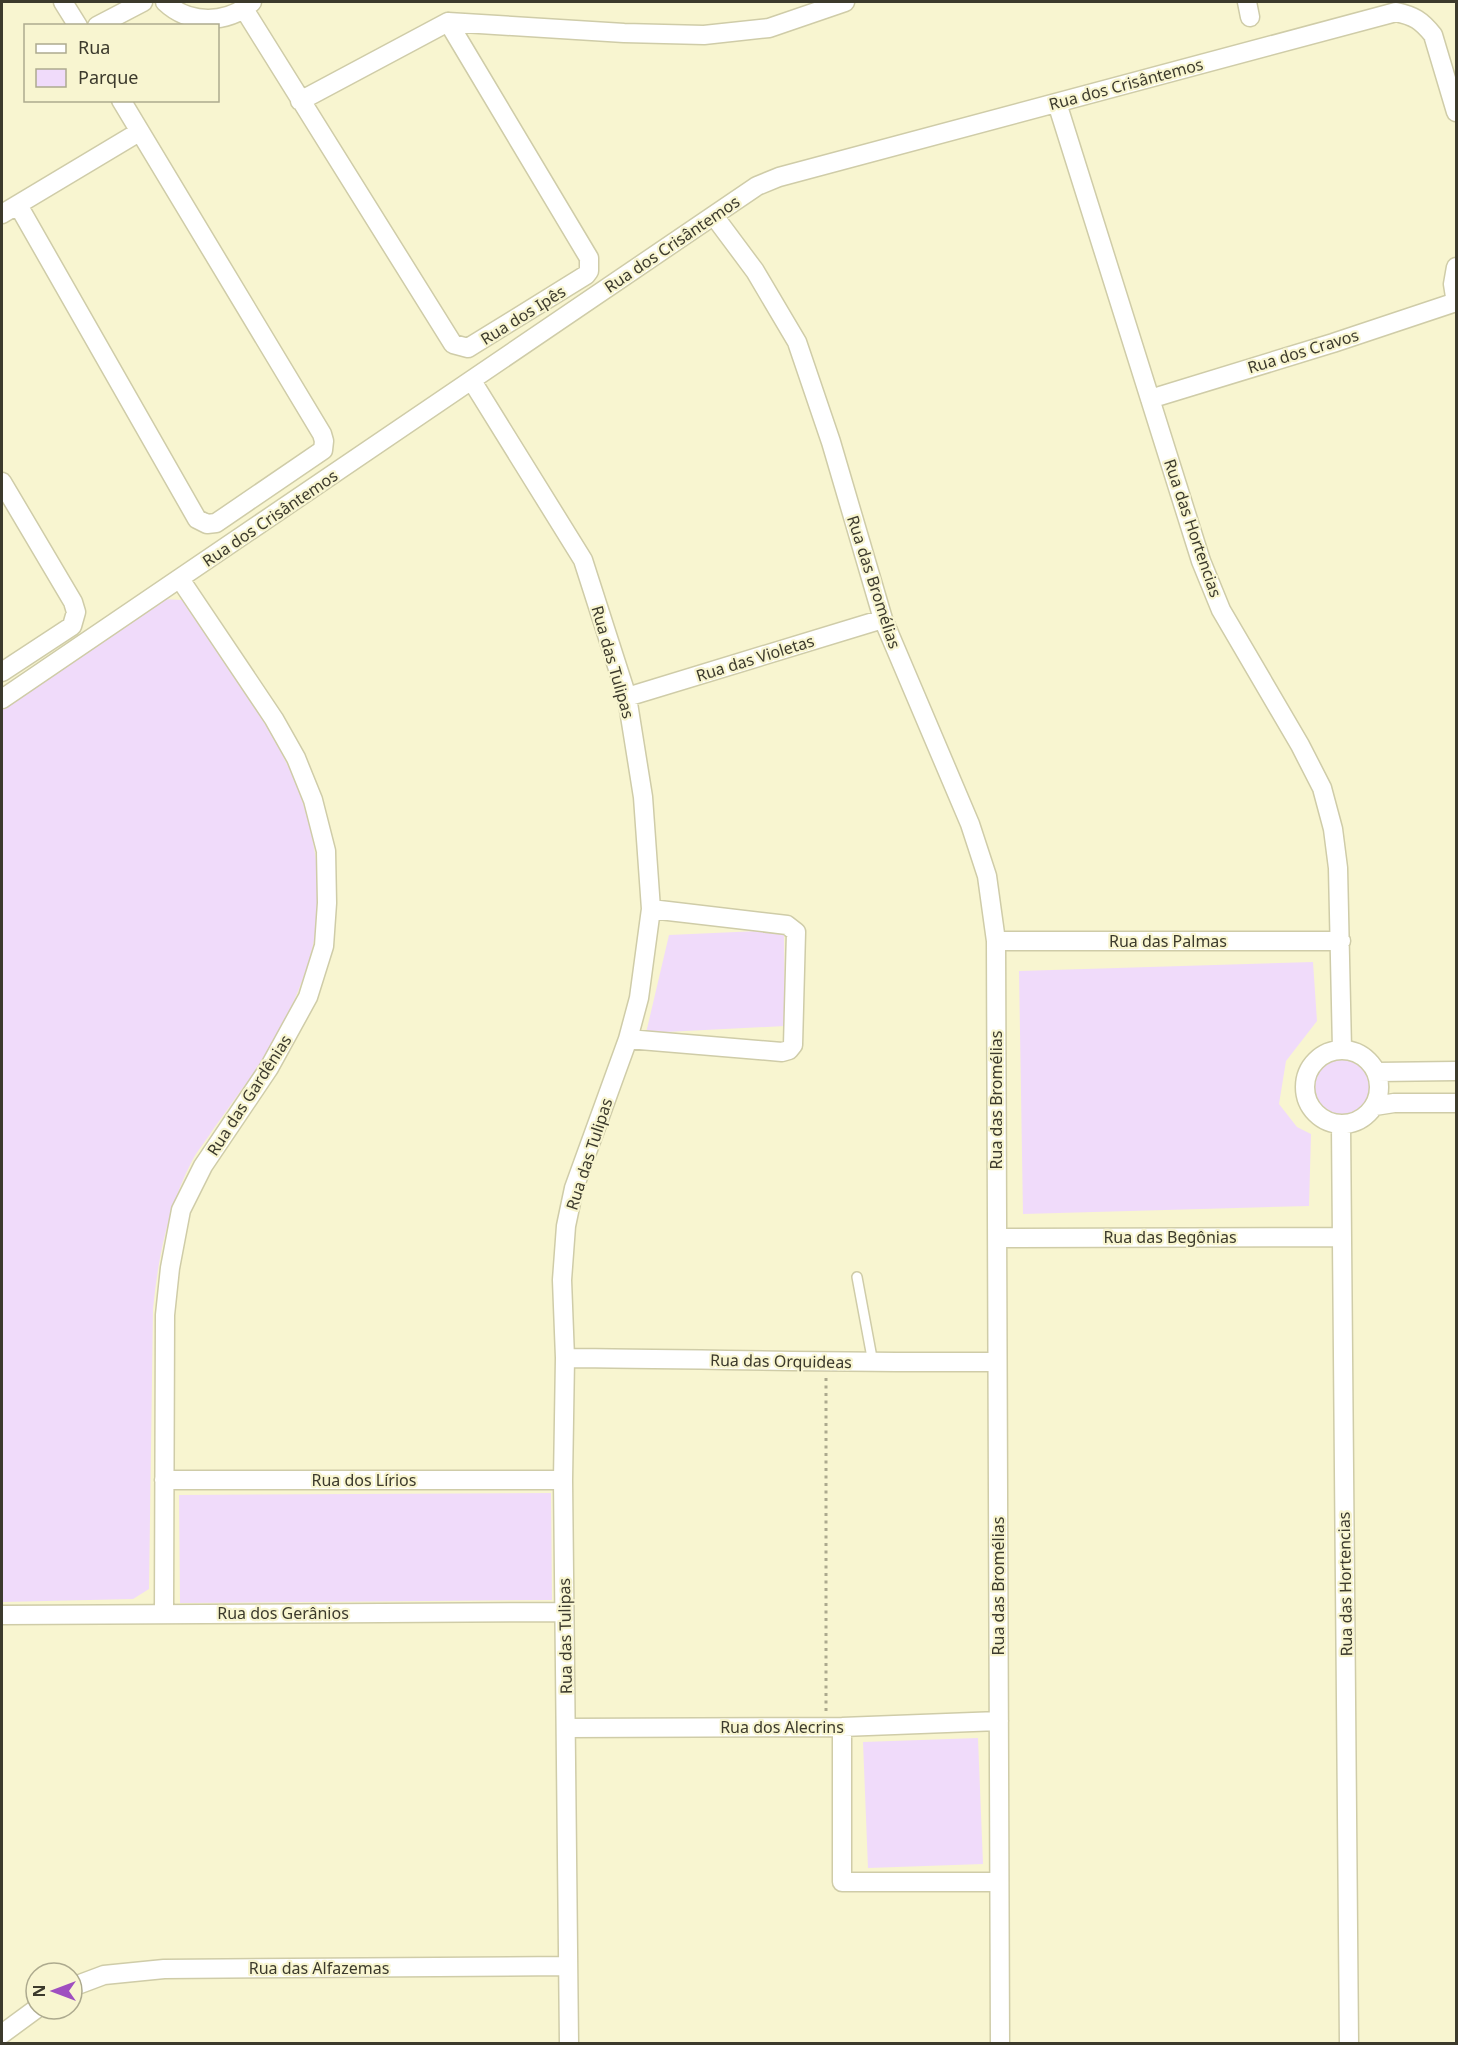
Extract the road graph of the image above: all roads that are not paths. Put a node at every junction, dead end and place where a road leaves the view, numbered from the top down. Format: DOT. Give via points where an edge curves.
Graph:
graph roads {
  1 [pos="63,2"];
  2 [pos="143,2"];
  3 [pos="165,2"];
  4 [pos="845,2"];
  5 [pos="248,5"];
  6 [pos="448,22"];
  7 [pos="77,24"];
  8 [pos="101,24"];
  9 [pos="300,101"];
  10 [pos="122,102"];
  11 [pos="1057,103"];
  12 [pos="1456,112"];
  13 [pos="140,132"];
  14 [pos="18,205"];
  15 [pos="2,214"];
  16 [pos="714,216"];
  17 [pos="1456,267"];
  18 [pos="1456,302"];
  19 [pos="472,381"];
  20 [pos="1150,399"];
  21 [pos="2,482"];
  22 [pos="180,579"];
  23 [pos="883,619"];
  24 [pos="2,672"];
  25 [pos="627,697"];
  26 [pos="2,699"];
  27 [pos="651,909"];
  28 [pos="996,941"];
  29 [pos="1341,941"];
  30 [pos="628,1039"];
  31 [pos="1342,1049"];
  32 [pos="1456,1071"];
  33 [pos="1377,1072"];
  34 [pos="1456,1103"];
  35 [pos="1375,1106"];
  36 [pos="1341,1125"];
  37 [pos="1342,1236"];
  38 [pos="997,1238"];
  39 [pos="857,1277"];
  40 [pos="565,1358"];
  41 [pos="997,1362"];
  42 [pos="873,1363"];
  43 [pos="164,1480"];
  44 [pos="563,1480"];
  45 [pos="564,1612"];
  46 [pos="164,1613"];
  47 [pos="2,1615"];
  48 [pos="999,1721"];
  49 [pos="834,1727"];
  50 [pos="566,1728"];
  51 [pos="999,1882"];
  52 [pos="568,1966"];
  53 [pos="84,1982"];
  54 [pos="24,2018"];
  55 [pos="2,2034"];
  56 [pos="569,2043"];
  57 [pos="1000,2043"];
  58 [pos="1349,2043"];
  1 -- 7 [label="street"];
  2 -- 8 [label="street"];
  3 -- 5 [label="street" via="188,16 207,19 226,17"];
  4 -- 6 [label="street" via="769,28 704,35"];
  5 -- 9 [label="street, Rua dos Ipês"];
  6 -- 9 [label="street"];
  6 -- 9 [label="street, Rua dos Ipês" via="589,258 586,275 473,346 453,344"];
  10 -- 13 [label="street"];
  11 -- 12 [label="street, Rua dos Crisântemos" via="1396,12 1412,16 1433,35"];
  11 -- 16 [label="street, Rua dos Crisântemos" via="779,177 758,186"];
  11 -- 20 [label="street, Rua das Hortencias"];
  13 -- 14 [label="street"];
  13 -- 14 [label="street" via="324,441 323,450 216,523 197,519"];
  14 -- 15 [label="street"];
  16 -- 19 [label="street, Rua dos Crisântemos"];
  16 -- 23 [label="street, Rua das Bromélias" via="754,271 797,342"];
  17 -- 18 [label="street"];
  18 -- 20 [label="street, Rua dos Cravos"];
  19 -- 22 [label="street, Rua dos Crisântemos"];
  19 -- 25 [label="street, Rua das Tulipas" via="583,560"];
  20 -- 29 [label="street, Rua das Hortencias" via="1201,561 1221,610 1322,788 1338,868"];
  21 -- 24 [label="street" via="76,612 72,626"];
  22 -- 26 [label="street, Rua dos Crisântemos"];
  22 -- 43 [label="street, Rua das Gardênias" via="296,758 313,800 326,851 327,903 324,946 308,997 270,1068 203,1166 181,1210 165,1314"];
  23 -- 25 [label="street, Rua das Violetas"];
  23 -- 28 [label="street, Rua das Bromélias" via="970,824 987,876"];
  25 -- 27 [label="street, Rua das Tulipas" via="643,797"];
  27 -- 30 [label="street, Rua das Tulipas" via="639,998"];
  27 -- 30 [label="street" via="793,928 794,1045 782,1052"];
  28 -- 29 [label="street, Rua das Palmas"];
  28 -- 38 [label="street, Rua das Bromélias"];
  29 -- 31 [label="street, Rua das Hortencias"];
  30 -- 40 [label="street, Rua das Tulipas" via="574,1188 568,1216 562,1280"];
  31 -- 33 [label="street" via="1363,1056"];
  31 -- 36 [label="street" via="1318,1058 1307,1074 1305,1093 1317,1116"];
  32 -- 33 [label="street"];
  33 -- 35 [label="street" via="1380,1083"];
  34 -- 35 [label="street"];
  35 -- 36 [label="street" via="1360,1120"];
  36 -- 37 [label="street, Rua das Hortencias"];
  37 -- 38 [label="street, Rua das Begônias"];
  37 -- 58 [label="street, Rua das Hortencias"];
  38 -- 41 [label="street, Rua das Bromélias"];
  39 -- 42 [label="lane"];
  40 -- 42 [label="street, Rua das Orquideas"];
  40 -- 44 [label="street, Rua das Tulipas"];
  41 -- 42 [label="street, Rua das Orquideas"];
  41 -- 48 [label="street, Rua das Bromélias"];
  43 -- 44 [label="street, Rua dos Lírios"];
  43 -- 46 [label="street, Rua das Gardênias"];
  44 -- 45 [label="street, Rua das Tulipas"];
  45 -- 46 [label="street, Rua dos Gerânios"];
  45 -- 50 [label="street, Rua das Tulipas"];
  46 -- 47 [label="street, Rua dos Gerânios"];
  48 -- 49 [label="street, Rua dos Alecrins"];
  48 -- 51 [label="street, Rua das Bromélias"];
  49 -- 50 [label="street, Rua dos Alecrins"];
  49 -- 51 [label="street" via="842,1882"];
  50 -- 52 [label="street, Rua das Tulipas"];
  51 -- 57 [label="street, Rua das Bromélias"];
  52 -- 53 [label="street, Rua das Alfazemas" via="164,1969 104,1975"];
  52 -- 56 [label="street, Rua das Tulipas"];
  54 -- 55 [label="street"];
}
